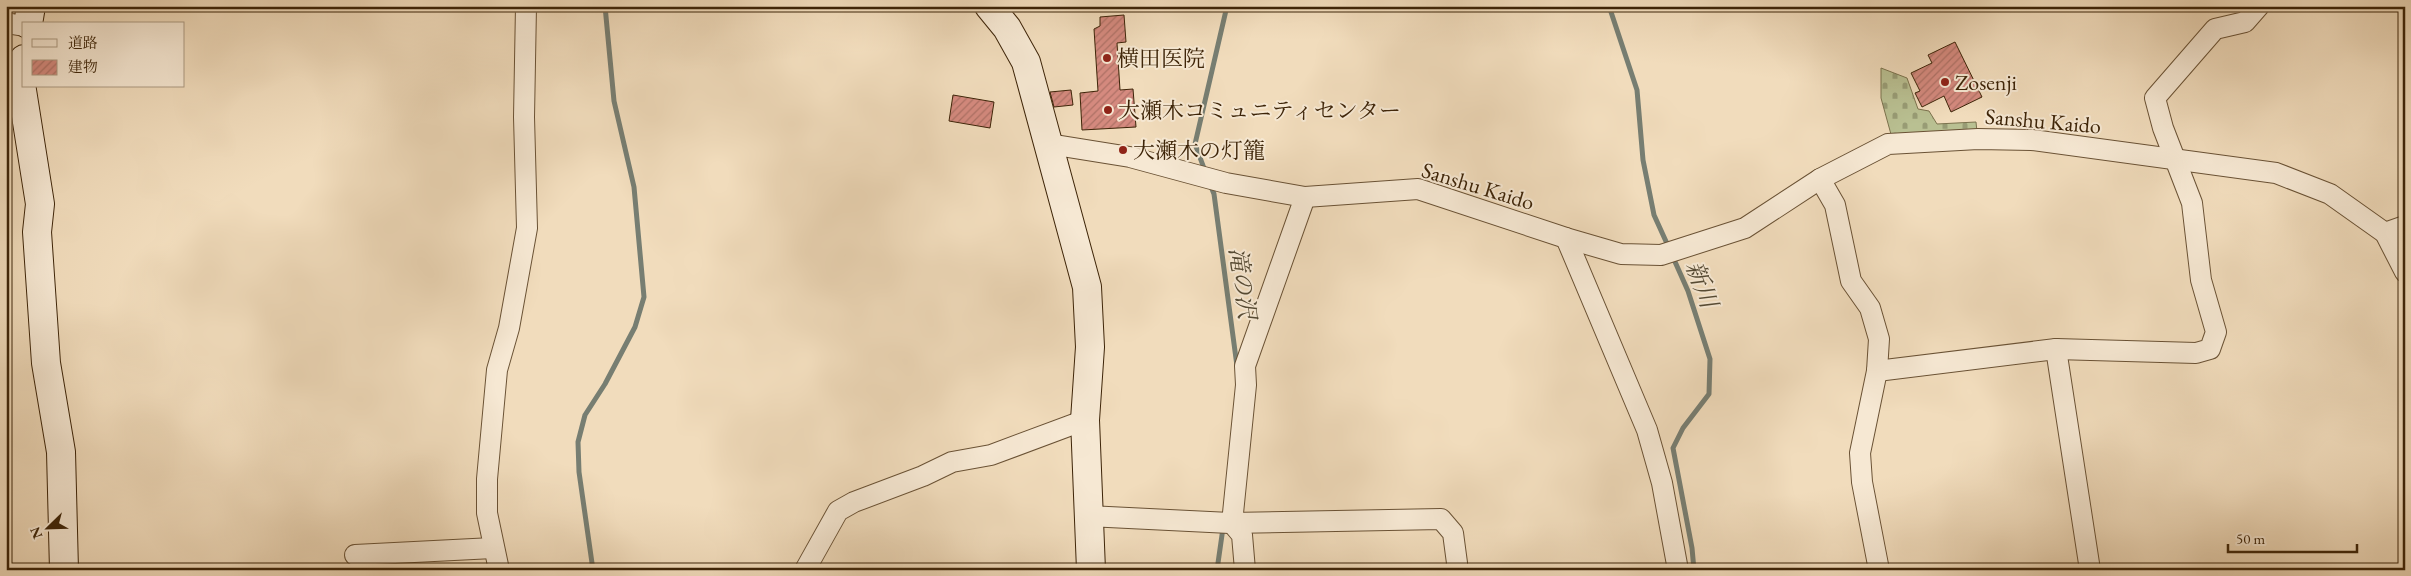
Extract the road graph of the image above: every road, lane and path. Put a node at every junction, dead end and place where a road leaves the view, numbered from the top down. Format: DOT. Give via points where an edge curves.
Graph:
graph roads {
  1 [pos="31,6"];
  2 [pos="526,6"];
  3 [pos="989,6"];
  4 [pos="2259,6"];
  5 [pos="28,22"];
  6 [pos="6,23"];
  7 [pos="22,26"];
  8 [pos="22,76"];
  9 [pos="1049,144"];
  10 [pos="2175,159"];
  11 [pos="1820,180"];
  12 [pos="1304,197"];
  13 [pos="2405,226"];
  14 [pos="2385,233"];
  15 [pos="1566,238"];
  16 [pos="2405,272"];
  17 [pos="2056,349"];
  18 [pos="1876,371"];
  19 [pos="1085,420"];
  20 [pos="1088,516"];
  21 [pos="1225,522"];
  22 [pos="494,548"];
  23 [pos="355,554"];
  24 [pos="64,570"];
  25 [pos="499,570"];
  26 [pos="805,570"];
  27 [pos="1092,570"];
  28 [pos="1245,570"];
  29 [pos="1456,570"];
  30 [pos="1678,570"];
  31 [pos="1879,570"];
  32 [pos="2090,570"];
  1 -- 5 [label="street"];
  2 -- 22 [label="street" via="527,228 509,328 497,370 486,513"];
  3 -- 9 [label="street" via="1007,28 1026,62"];
  4 -- 10 [label="street" via="2244,22 2215,29 2155,98"];
  6 -- 7 [label="street"];
  8 -- 24 [label="street" via="40,204 37,232 46,363 61,452"];
  9 -- 12 [label="street, Sanshu Kaido" via="1130,157 1220,181"];
  9 -- 19 [label="street" via="1086,287 1090,347"];
  10 -- 11 [label="street, Sanshu Kaido" via="2032,140 1888,144"];
  10 -- 14 [label="street, Sanshu Kaido" via="2276,173 2330,194"];
  10 -- 17 [label="street" via="2192,203 2201,280 2216,332 2210,349 2196,353"];
  11 -- 15 [label="street, Sanshu Kaido" via="1745,228 1661,255 1621,254"];
  11 -- 18 [label="street" via="1835,205 1851,281 1870,308 1878,339"];
  12 -- 15 [label="street, Sanshu Kaido" via="1418,189"];
  12 -- 21 [label="street" via="1245,366 1246,385"];
  13 -- 14 [label="street"];
  14 -- 16 [label="street"];
  15 -- 30 [label="street" via="1647,430 1662,483"];
  17 -- 18 [label="street"];
  17 -- 32 [label="street"];
  18 -- 31 [label="street" via="1860,453 1862,482"];
  19 -- 20 [label="street"];
  19 -- 26 [label="street" via="991,455 952,462 854,502 838,511"];
  20 -- 21 [label="street"];
  20 -- 27 [label="street"];
  21 -- 28 [label="street" via="1242,535"];
  21 -- 29 [label="street" via="1441,519 1453,533"];
  22 -- 23 [label="street"];
  22 -- 25 [label="street"];
}
